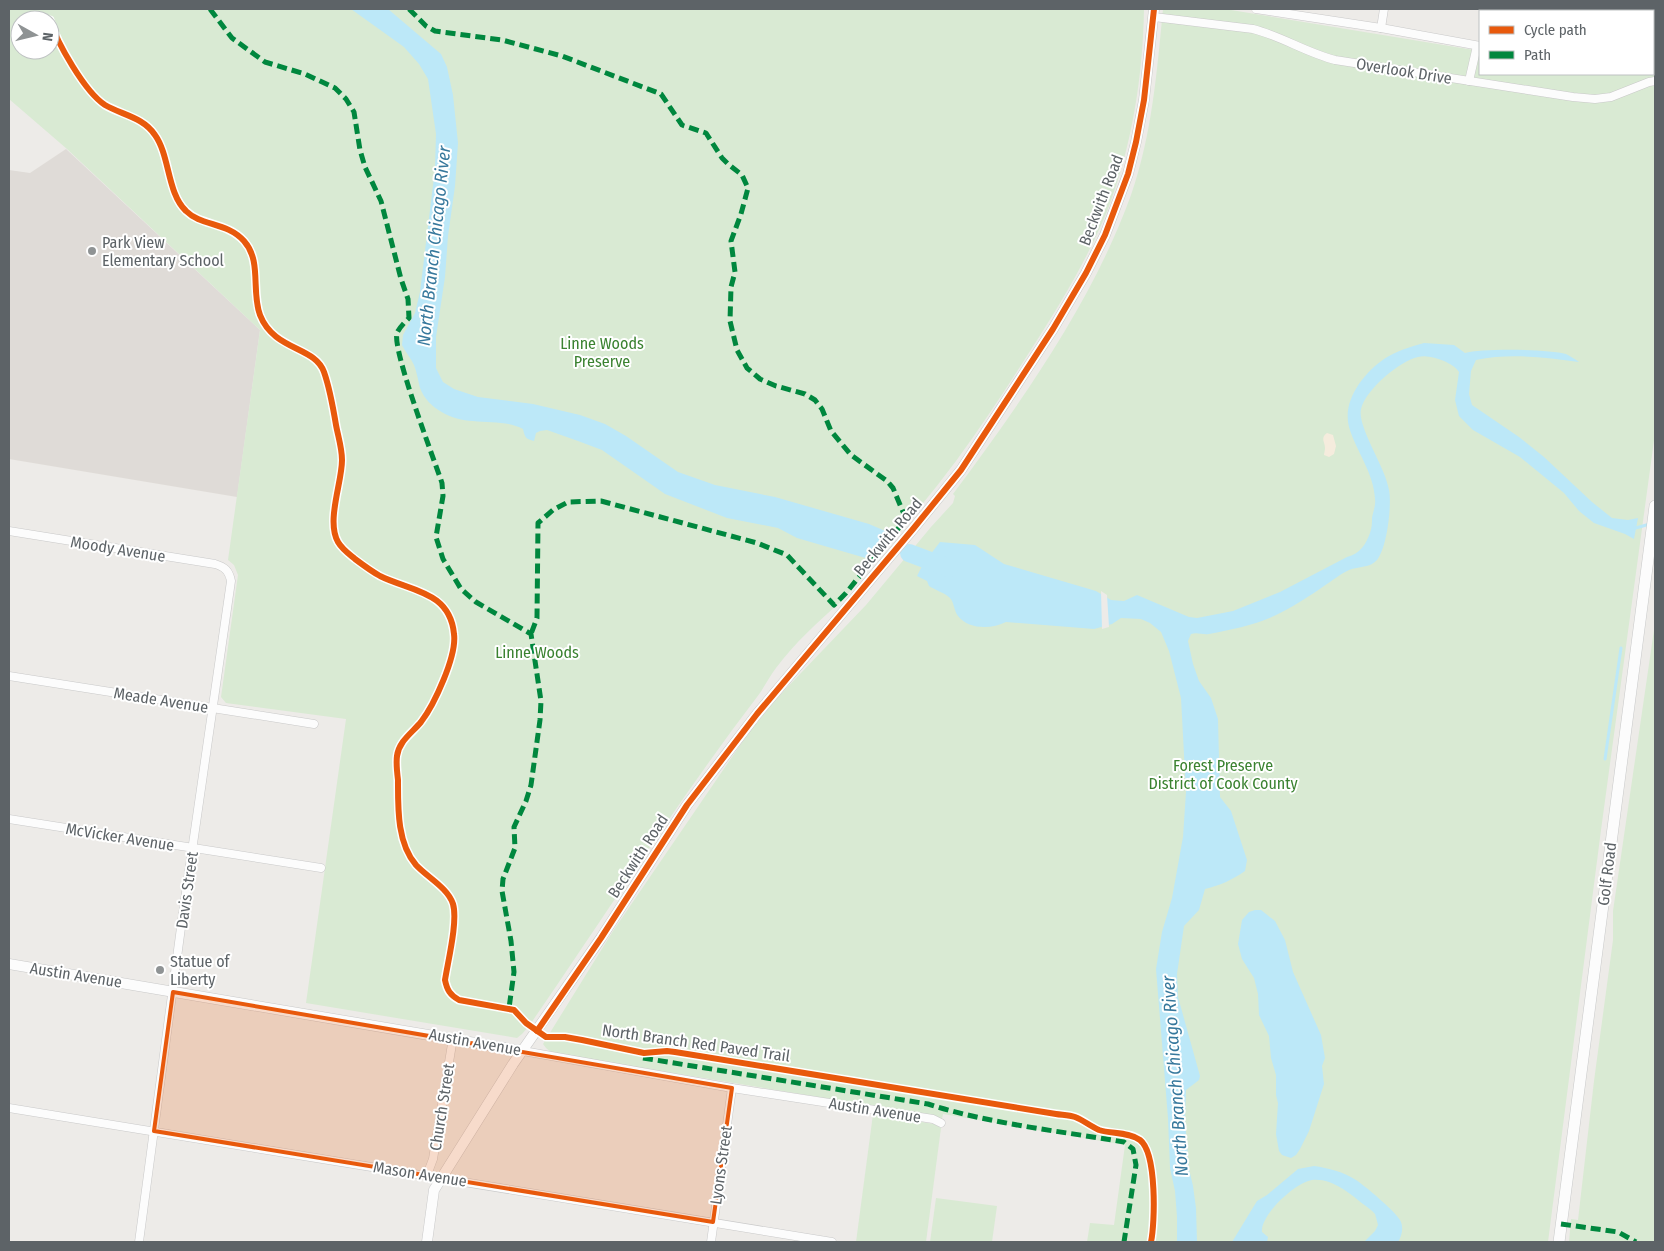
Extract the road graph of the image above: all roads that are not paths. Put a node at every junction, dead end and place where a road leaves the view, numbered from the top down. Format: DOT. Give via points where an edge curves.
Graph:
graph roads {
  1 [pos="1256,9"];
  2 [pos="1384,9"];
  3 [pos="1154,13"];
  4 [pos="1381,28"];
  5 [pos="1479,46"];
  6 [pos="1469,81"];
  7 [pos="1655,81"];
  8 [pos="1655,508"];
  9 [pos="9,532"];
  10 [pos="226,569"];
  11 [pos="9,676"];
  12 [pos="213,708"];
  13 [pos="314,724"];
  14 [pos="9,819"];
  15 [pos="193,849"];
  16 [pos="321,868"];
  17 [pos="9,964"];
  18 [pos="173,992"];
  19 [pos="452,1038"];
  20 [pos="523,1051"];
  21 [pos="732,1088"];
  22 [pos="9,1108"];
  23 [pos="941,1123"];
  24 [pos="154,1131"];
  25 [pos="427,1175"];
  26 [pos="442,1177"];
  27 [pos="713,1222"];
  28 [pos="138,1242"];
  29 [pos="427,1242"];
  30 [pos="710,1242"];
  31 [pos="832,1242"];
  32 [pos="1559,1242"];
  1 -- 4 [label="street"];
  2 -- 4 [label="street"];
  3 -- 6 [label="street, Overlook Drive" via="1253,29 1335,60"];
  3 -- 20 [label="street, Beckwith Road" via="1146,90 1136,142 1118,202 1086,273 1053,329 960,470 757,714 687,805"];
  4 -- 5 [label="street"];
  5 -- 6 [label="street"];
  6 -- 7 [label="street, Overlook Drive" via="1594,99 1611,97"];
  8 -- 32 [label="main road, Golf Road"];
  9 -- 10 [label="street, Moody Avenue" via="215,564"];
  10 -- 12 [label="street, Davis Street" via="231,580"];
  11 -- 12 [label="street, Meade Avenue"];
  12 -- 13 [label="street, Meade Avenue"];
  12 -- 15 [label="street, Davis Street"];
  14 -- 15 [label="street, McVicker Avenue"];
  15 -- 16 [label="street, McVicker Avenue"];
  15 -- 18 [label="street, Davis Street"];
  17 -- 18 [label="street, Austin Avenue"];
  18 -- 19 [label="street, Austin Avenue"];
  18 -- 24 [label="street, Davis Street"];
  19 -- 20 [label="street, Austin Avenue"];
  19 -- 25 [label="street, Church Street" via="433,1159"];
  20 -- 21 [label="street, Austin Avenue"];
  20 -- 26 [label="street, Beckwith Road"];
  21 -- 23 [label="street, Austin Avenue"];
  21 -- 27 [label="street, Lyons Street"];
  22 -- 24 [label="street, Mason Avenue"];
  24 -- 25 [label="street, Mason Avenue"];
  24 -- 28 [label="street, Davis Street"];
  25 -- 26 [label="street, Mason Avenue"];
  26 -- 27 [label="street, Mason Avenue"];
  26 -- 29 [label="street" via="434,1190"];
  27 -- 30 [label="street, Lyons Street"];
  27 -- 31 [label="street, Mason Avenue"];
}
